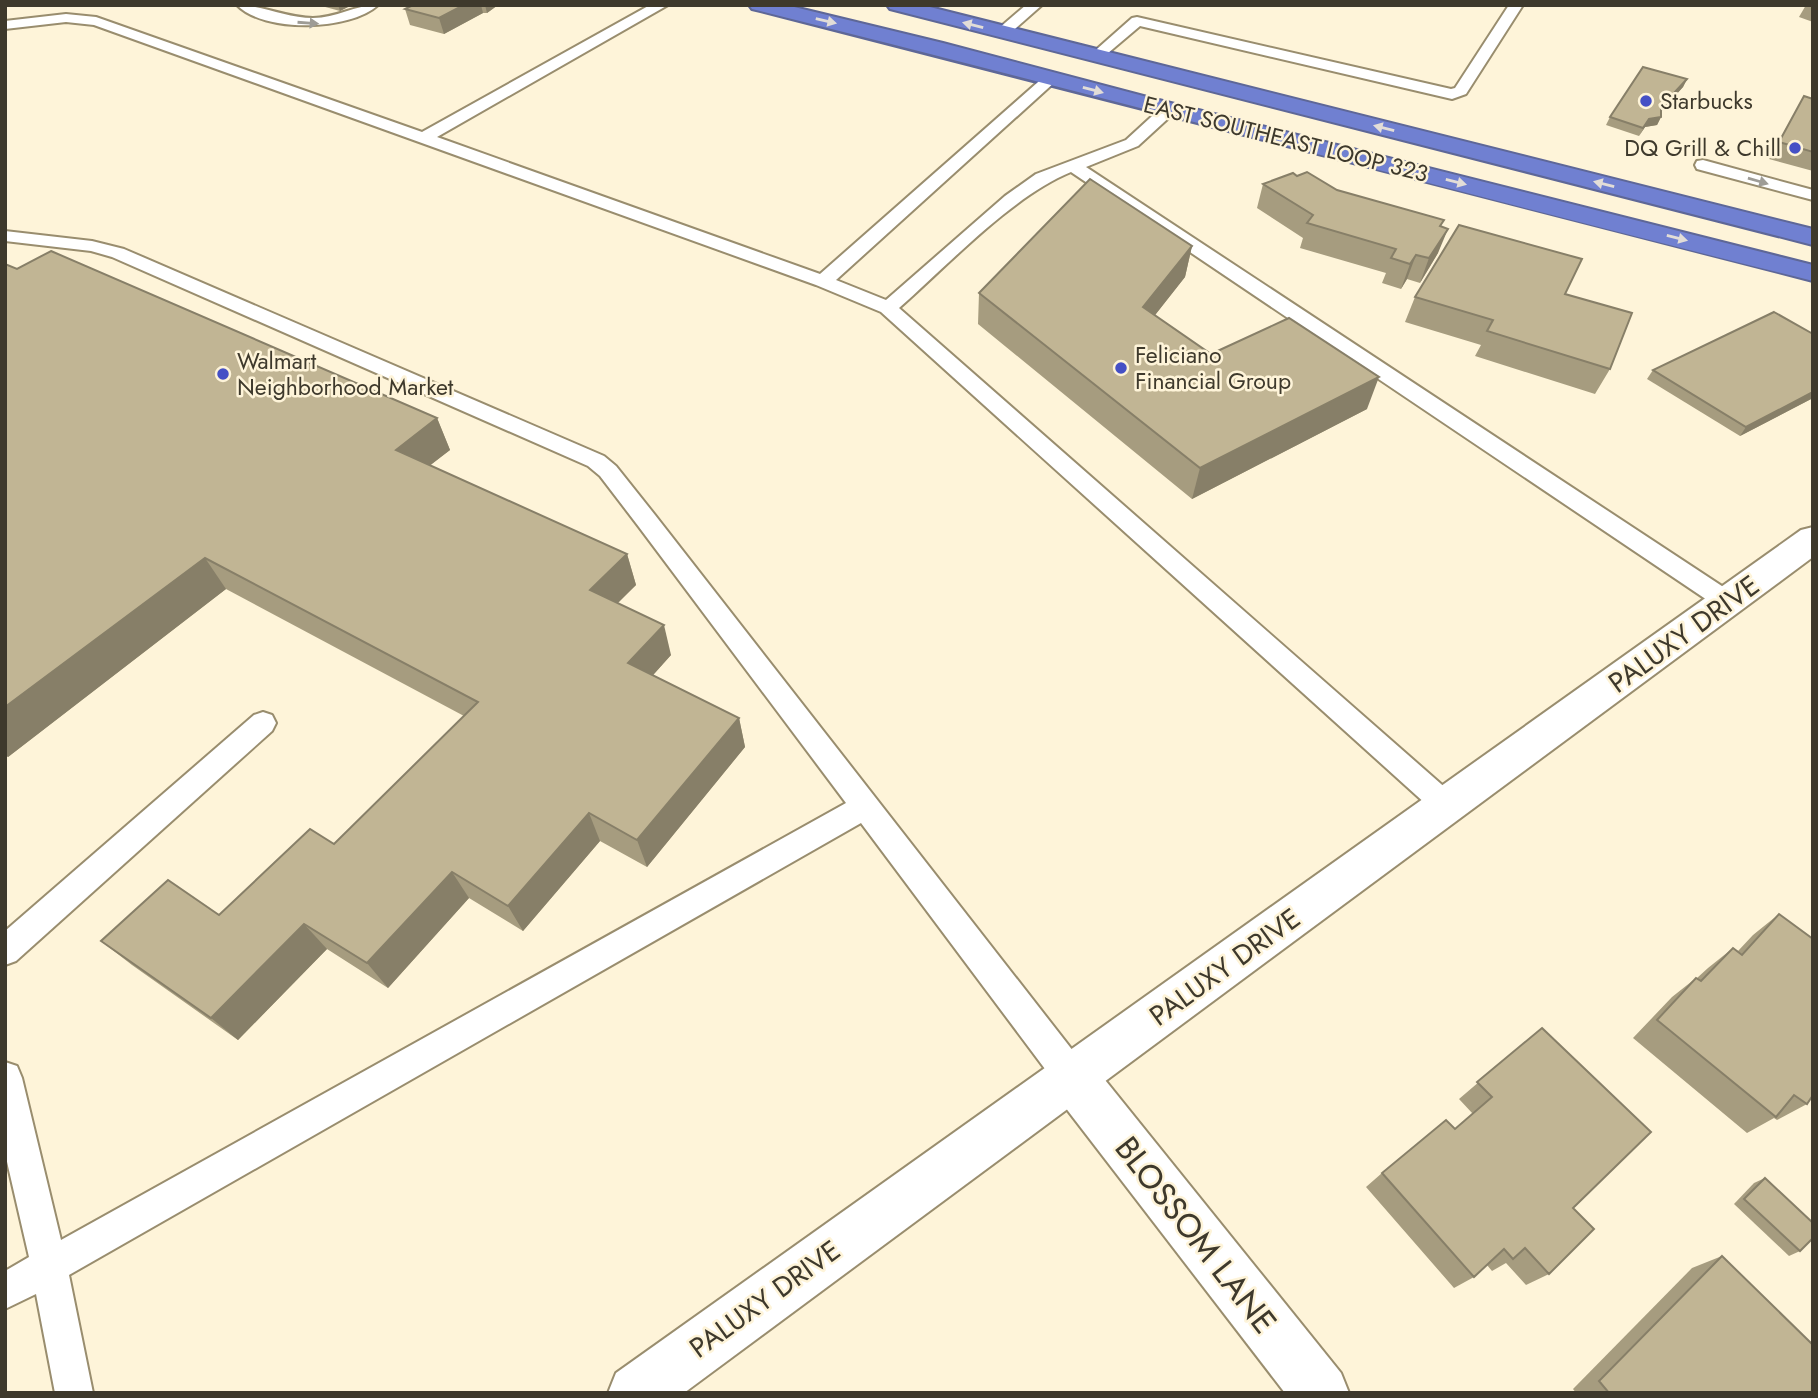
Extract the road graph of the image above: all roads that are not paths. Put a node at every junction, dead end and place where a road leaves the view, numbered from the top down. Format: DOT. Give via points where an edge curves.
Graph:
graph roads {
  1 [pos="244,5"];
  2 [pos="371,5"];
  3 [pos="661,5"];
  4 [pos="759,5"];
  5 [pos="897,5"];
  6 [pos="1035,5"];
  7 [pos="1154,5"];
  8 [pos="1516,5"];
  9 [pos="1137,21"];
  10 [pos="5,25"];
  11 [pos="1003,32"];
  12 [pos="1097,56"];
  13 [pos="1051,78"];
  14 [pos="1168,110"];
  15 [pos="424,138"];
  16 [pos="1703,165"];
  17 [pos="1073,166"];
  18 [pos="1813,195"];
  19 [pos="5,236"];
  20 [pos="1813,237"];
  21 [pos="1813,273"];
  22 [pos="823,281"];
  23 [pos="888,308"];
  24 [pos="1813,540"];
  25 [pos="1728,602"];
  26 [pos="263,723"];
  27 [pos="1447,806"];
  28 [pos="865,807"];
  29 [pos="5,951"];
  30 [pos="1072,1077"];
  31 [pos="5,1078"];
  32 [pos="49,1266"];
  33 [pos="5,1292"];
  34 [pos="74,1393"];
  35 [pos="636,1393"];
  36 [pos="1321,1393"];
  1 -- 2 [label="lane, one-way" via="311,24 347,17"];
  3 -- 15 [label="lane"];
  4 -- 13 [label="highway, EAST SOUTHEAST LOOP 323, one-way"];
  11 -- 5 [label="highway, EAST SOUTHEAST LOOP 323, one-way"];
  6 -- 11 [label="lane"];
  7 -- 9 [label="lane"];
  8 -- 9 [label="lane" via="1461,91 1452,94"];
  9 -- 12 [label="lane"];
  10 -- 15 [label="lane" via="66,18 96,21"];
  11 -- 12 [label="highway, EAST SOUTHEAST LOOP 323"];
  20 -- 12 [label="highway, EAST SOUTHEAST LOOP 323, one-way"];
  13 -- 14 [label="highway, EAST SOUTHEAST LOOP 323, one-way"];
  13 -- 22 [label="lane"];
  14 -- 17 [label="lane" via="1132,143"];
  14 -- 21 [label="highway, EAST SOUTHEAST LOOP 323, one-way"];
  15 -- 22 [label="lane"];
  16 -- 18 [label="lane, one-way"];
  17 -- 23 [label="lane" via="1042,178 1012,200"];
  17 -- 25 [label="lane"];
  19 -- 28 [label="lane" via="118,253 596,461"];
  22 -- 23 [label="lane"];
  23 -- 27 [label="lane"];
  24 -- 25 [label="street, PALUXY DRIVE"];
  25 -- 27 [label="street, PALUXY DRIVE"];
  26 -- 29 [label="lane"];
  27 -- 30 [label="street, PALUXY DRIVE"];
  28 -- 30 [label="lane"];
  28 -- 32 [label="lane"];
  30 -- 35 [label="street, PALUXY DRIVE"];
  30 -- 36 [label="street, BLOSSOM LANE"];
  31 -- 32 [label="lane"];
  32 -- 33 [label="lane"];
  32 -- 34 [label="lane"];
}
